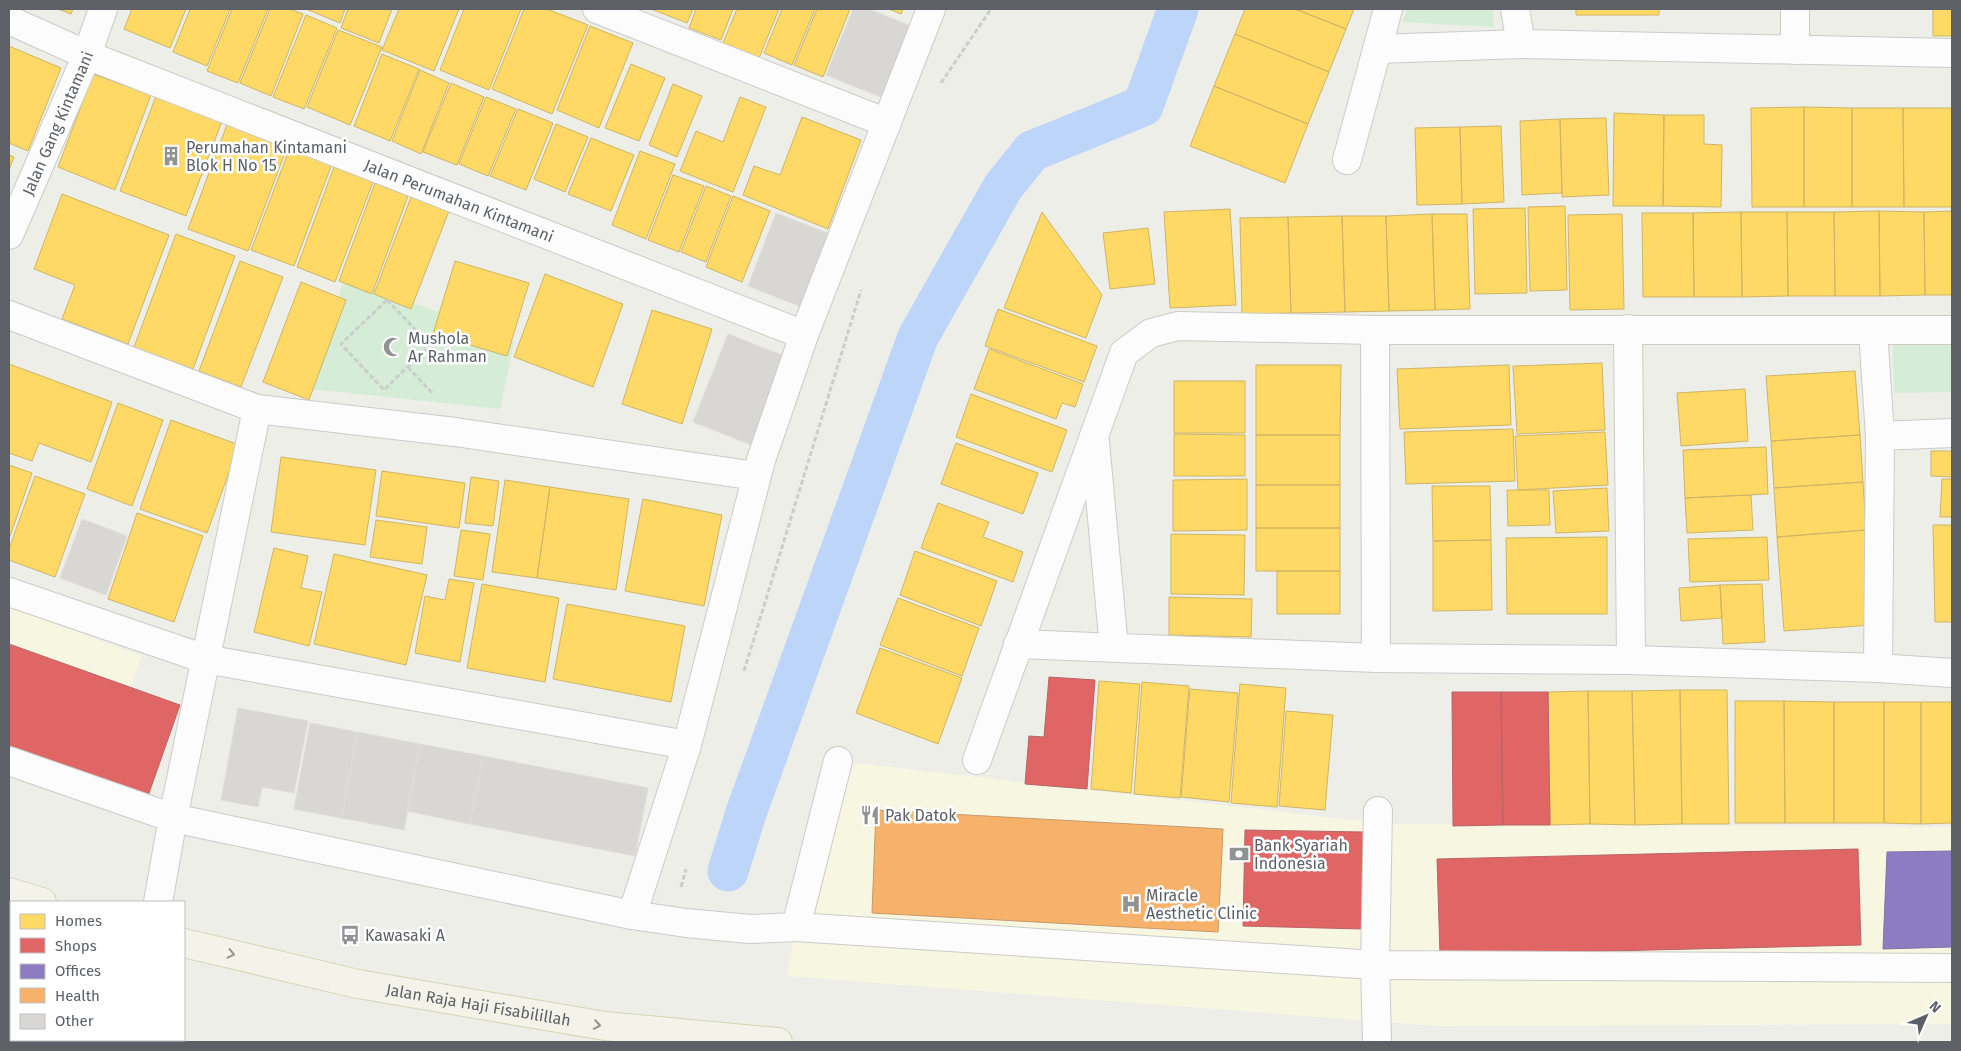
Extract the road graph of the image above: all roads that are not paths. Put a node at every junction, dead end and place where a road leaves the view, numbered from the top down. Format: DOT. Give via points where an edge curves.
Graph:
graph roads {
  1 [pos="103,9"];
  2 [pos="597,9"];
  3 [pos="931,9"];
  4 [pos="1388,9"];
  5 [pos="1515,9"];
  6 [pos="1795,9"];
  7 [pos="9,20"];
  8 [pos="1521,44"];
  9 [pos="1377,49"];
  10 [pos="1795,50"];
  11 [pos="1952,53"];
  12 [pos="86,55"];
  13 [pos="887,123"];
  14 [pos="1347,160"];
  15 [pos="9,234"];
  16 [pos="9,315"];
  17 [pos="1628,329"];
  18 [pos="1375,330"];
  19 [pos="1952,330"];
  20 [pos="1873,331"];
  21 [pos="804,335"];
  22 [pos="257,409"];
  23 [pos="1094,433"];
  24 [pos="1952,433"];
  25 [pos="1880,436"];
  26 [pos="756,476"];
  27 [pos="9,592"];
  28 [pos="1018,644"];
  29 [pos="1114,648"];
  30 [pos="1376,658"];
  31 [pos="205,659"];
  32 [pos="1631,660"];
  33 [pos="1878,668"];
  34 [pos="1952,673"];
  35 [pos="687,745"];
  36 [pos="976,760"];
  37 [pos="9,761"];
  38 [pos="838,761"];
  39 [pos="1378,811"];
  40 [pos="173,818"];
  41 [pos="9,892"];
  42 [pos="39,901"];
  43 [pos="158,901"];
  44 [pos="632,915"];
  45 [pos="796,927"];
  46 [pos="185,943"];
  47 [pos="1375,965"];
  48 [pos="1952,968"];
  49 [pos="778,1042"];
  50 [pos="1377,1042"];
  1 -- 12 [label="street, Jalan Gang Kintamani"];
  2 -- 13 [label="street"];
  3 -- 13 [label="street"];
  4 -- 9 [label="street"];
  5 -- 8 [label="street"];
  6 -- 10 [label="street"];
  7 -- 12 [label="street, Jalan Perumahan Kintamani"];
  8 -- 9 [label="street"];
  8 -- 10 [label="street"];
  9 -- 14 [label="street"];
  10 -- 11 [label="street"];
  12 -- 15 [label="street, Jalan Gang Kintamani"];
  12 -- 21 [label="street, Jalan Perumahan Kintamani"];
  13 -- 21 [label="street"];
  16 -- 22 [label="street"];
  17 -- 18 [label="street"];
  17 -- 20 [label="street"];
  17 -- 32 [label="street"];
  18 -- 23 [label="street" via="1178,326 1151,333 1124,353"];
  18 -- 30 [label="street"];
  19 -- 20 [label="street"];
  20 -- 25 [label="street"];
  21 -- 26 [label="street"];
  22 -- 26 [label="street" via="455,432"];
  22 -- 31 [label="street"];
  23 -- 28 [label="street"];
  23 -- 29 [label="street"];
  24 -- 25 [label="street"];
  25 -- 33 [label="street"];
  26 -- 35 [label="street"];
  27 -- 31 [label="street"];
  28 -- 29 [label="street"];
  28 -- 36 [label="street"];
  29 -- 30 [label="street"];
  30 -- 32 [label="street"];
  31 -- 35 [label="street"];
  31 -- 40 [label="street"];
  32 -- 33 [label="street"];
  33 -- 34 [label="street"];
  35 -- 44 [label="street"];
  37 -- 40 [label="street"];
  38 -- 45 [label="street"];
  39 -- 47 [label="street"];
  40 -- 43 [label="street"];
  40 -- 44 [label="street"];
  41 -- 42 [label="main road"];
  44 -- 45 [label="street" via="750,929"];
  45 -- 47 [label="street"];
  46 -- 49 [label="main road, Jalan Raja Haji Fisabilillah, one-way" via="358,984 605,1026"];
  47 -- 48 [label="street"];
  47 -- 50 [label="street"];
}
